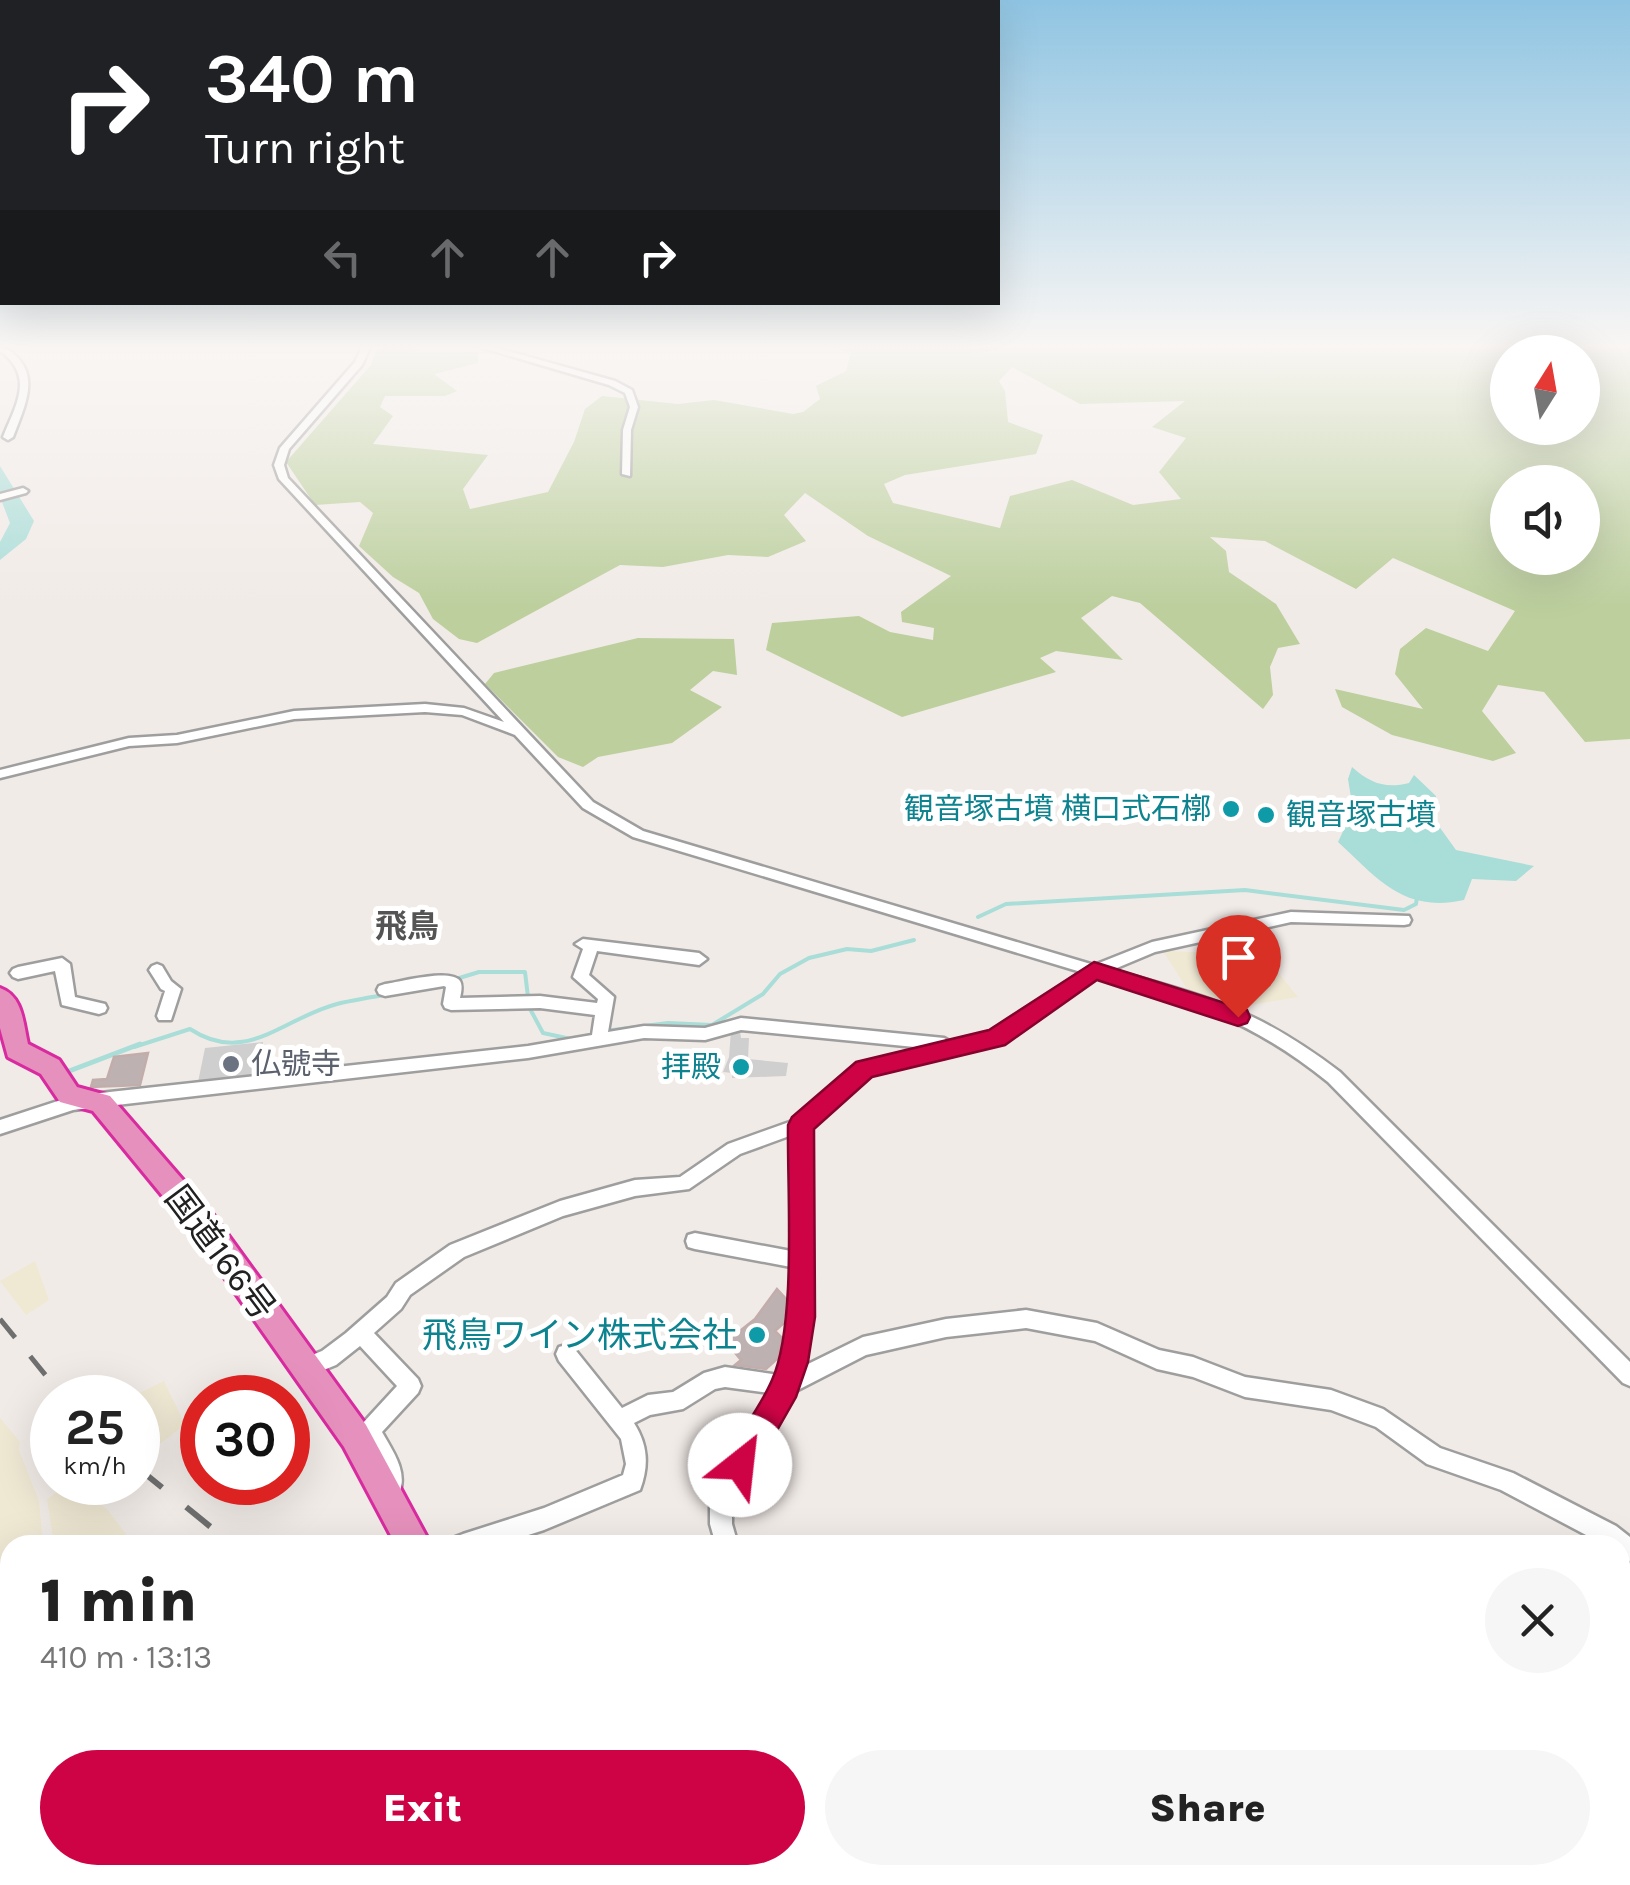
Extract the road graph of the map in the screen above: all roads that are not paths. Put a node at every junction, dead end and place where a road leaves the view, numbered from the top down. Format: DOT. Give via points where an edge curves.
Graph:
graph roads {
  1 [pos="10,431"];
  2 [pos="300,431"];
  3 [pos="628,431"];
  4 [pos="8,437"];
  5 [pos="627,474"];
  6 [pos="20,492"];
  7 [pos="0,497"];
  8 [pos="520,733"];
  9 [pos="0,774"];
  10 [pos="1404,920"];
  11 [pos="698,959"];
  12 [pos="157,970"];
  13 [pos="1094,970"];
  14 [pos="18,973"];
  15 [pos="384,990"];
  16 [pos="0,997"];
  17 [pos="98,1008"];
  18 [pos="602,1010"];
  19 [pos="164,1016"];
  20 [pos="599,1036"];
  21 [pos="965,1046"];
  22 [pos="92,1102"];
  23 [pos="801,1125"];
  24 [pos="0,1127"];
  25 [pos="695,1241"];
  26 [pos="801,1260"];
  27 [pos="361,1333"];
  28 [pos="566,1354"];
  29 [pos="304,1368"];
  30 [pos="1630,1376"];
  31 [pos="786,1386"];
  32 [pos="619,1420"];
  33 [pos="384,1491"];
  34 [pos="408,1535"];
  35 [pos="495,1535"];
  36 [pos="724,1535"];
  37 [pos="1609,1535"];
  1 -- 4 [label="street"];
  2 -- 8 [label="street" via="278,465 284,480"];
  3 -- 5 [label="street"];
  6 -- 7 [label="street"];
  8 -- 9 [label="street" via="446,709 294,716 130,742"];
  8 -- 13 [label="street" via="588,805 638,834"];
  10 -- 13 [label="street" via="1259,920 1173,940"];
  11 -- 18 [label="street" via="587,944 581,977 606,997"];
  12 -- 19 [label="street" via="173,989"];
  13 -- 21 [label="street" via="996,1038"];
  13 -- 30 [label="street" via="1210,1005 1294,1044"];
  14 -- 17 [label="street" via="62,964 68,1001"];
  15 -- 18 [label="street" via="450,983 451,1004 531,1002"];
  16 -- 22 [label="highway, 国道166号" via="17,1050 53,1072 68,1095"];
  18 -- 20 [label="street"];
  20 -- 21 [label="street" via="644,1030 705,1034 741,1024"];
  20 -- 22 [label="street"];
  21 -- 23 [label="street" via="864,1068"];
  22 -- 24 [label="street"];
  22 -- 29 [label="highway, 国道166号" via="112,1114 191,1208"];
  23 -- 26 [label="street"];
  23 -- 27 [label="street" via="734,1149 683,1184 634,1188 560,1209 456,1251 403,1288"];
  25 -- 26 [label="street"];
  26 -- 31 [label="street" via="800,1317"];
  27 -- 29 [label="street"];
  27 -- 33 [label="street" via="411,1386 370,1430 388,1464 392,1483"];
  28 -- 32 [label="street"];
  29 -- 33 [label="highway, 国道166号"];
  31 -- 32 [label="street" via="724,1377"];
  31 -- 36 [label="street" via="721,1498"];
  31 -- 37 [label="street" via="863,1346 946,1328 1026,1320 1096,1332 1245,1387 1331,1400 1383,1419 1434,1457 1505,1481"];
  32 -- 35 [label="street" via="636,1450 632,1482"];
  33 -- 34 [label="highway, 国道166号"];
}
